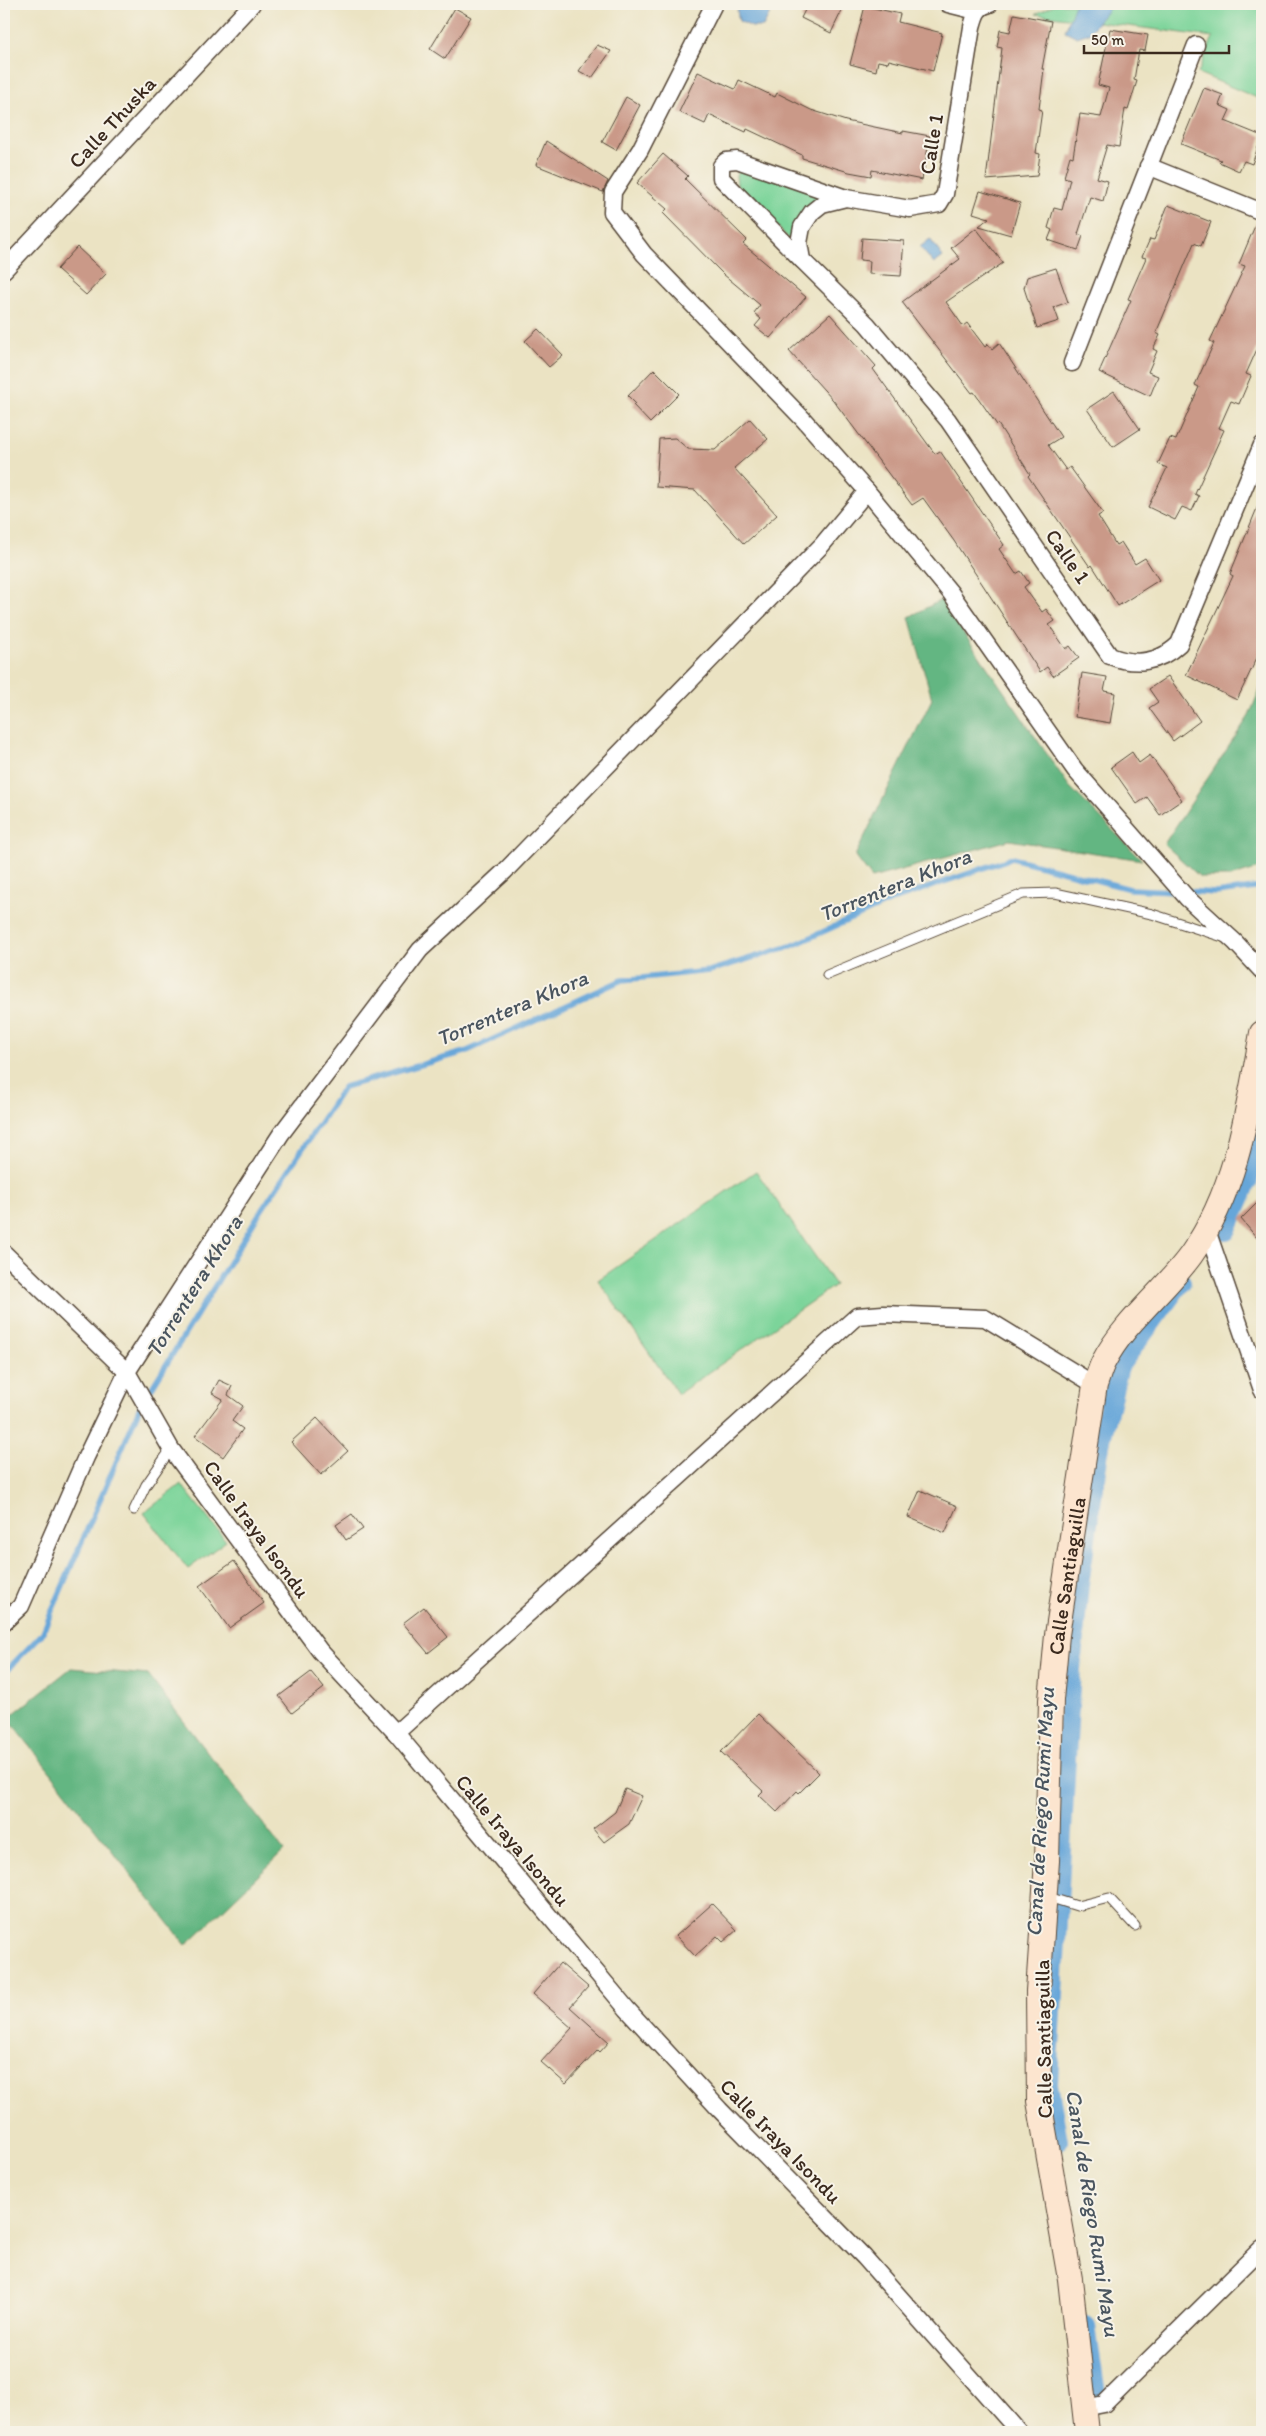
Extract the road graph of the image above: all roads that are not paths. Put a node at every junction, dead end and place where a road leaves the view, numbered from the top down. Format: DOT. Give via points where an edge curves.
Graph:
graph roads {
  1 [pos="252,4"];
  2 [pos="714,4"];
  3 [pos="948,4"];
  4 [pos="983,8"];
  5 [pos="1196,45"];
  6 [pos="1148,166"];
  7 [pos="846,198"];
  8 [pos="1262,212"];
  9 [pos="802,260"];
  10 [pos="4,270"];
  11 [pos="1072,363"];
  12 [pos="1262,445"];
  13 [pos="867,492"];
  14 [pos="1235,942"];
  15 [pos="1262,971"];
  16 [pos="827,975"];
  17 [pos="1262,1033"];
  18 [pos="1206,1227"];
  19 [pos="4,1253"];
  20 [pos="127,1372"];
  21 [pos="1095,1385"];
  22 [pos="1262,1390"];
  23 [pos="171,1449"];
  24 [pos="134,1510"];
  25 [pos="4,1622"];
  26 [pos="396,1733"];
  27 [pos="1045,1896"];
  28 [pos="1135,1926"];
  29 [pos="1262,2248"];
  30 [pos="1084,2408"];
  31 [pos="1019,2432"];
  32 [pos="1087,2432"];
  1 -- 10 [label="street, Calle Thuska"];
  2 -- 13 [label="street" via="640,150 613,192 612,212 644,254 803,418"];
  3 -- 4 [label="street"];
  4 -- 7 [label="street, Calle 1" via="972,27 944,194 939,204 910,209"];
  5 -- 6 [label="street"];
  6 -- 8 [label="street"];
  6 -- 11 [label="street"];
  7 -- 9 [label="street, Calle 1" via="822,204 812,212 802,227 799,243"];
  7 -- 9 [label="street, Calle 1" via="737,160 726,160 721,166 721,178"];
  9 -- 12 [label="street, Calle 1" via="867,324 948,420 1110,656 1126,662 1147,661 1168,654 1179,644"];
  13 -- 14 [label="street" via="950,592 1075,770 1187,898"];
  13 -- 20 [label="street" via="822,545 505,872 420,950 282,1134"];
  14 -- 15 [label="street"];
  14 -- 16 [label="lane" via="1152,914 1056,893 1023,894"];
  17 -- 18 [label="street, Calle Santiaguilla" via="1236,1161"];
  18 -- 21 [label="street, Calle Santiaguilla" via="1176,1275 1118,1340 1104,1361"];
  18 -- 22 [label="street"];
  19 -- 20 [label="street, Calle Iraya Isondu"];
  20 -- 23 [label="street, Calle Iraya Isondu"];
  20 -- 25 [label="street" via="20,1606"];
  21 -- 26 [label="street" via="985,1318 857,1316"];
  21 -- 27 [label="street, Calle Santiaguilla" via="1051,1700"];
  23 -- 24 [label="lane" via="146,1485"];
  23 -- 26 [label="street, Calle Iraya Isondu" via="320,1651"];
  26 -- 31 [label="street, Calle Iraya Isondu" via="627,2010 864,2257"];
  27 -- 28 [label="lane" via="1077,1906 1109,1898"];
  27 -- 30 [label="street, Calle Santiaguilla" via="1038,1991 1040,2101 1070,2279"];
  29 -- 30 [label="street" via="1104,2404"];
  30 -- 32 [label="street, Calle Santiaguilla"];
}
